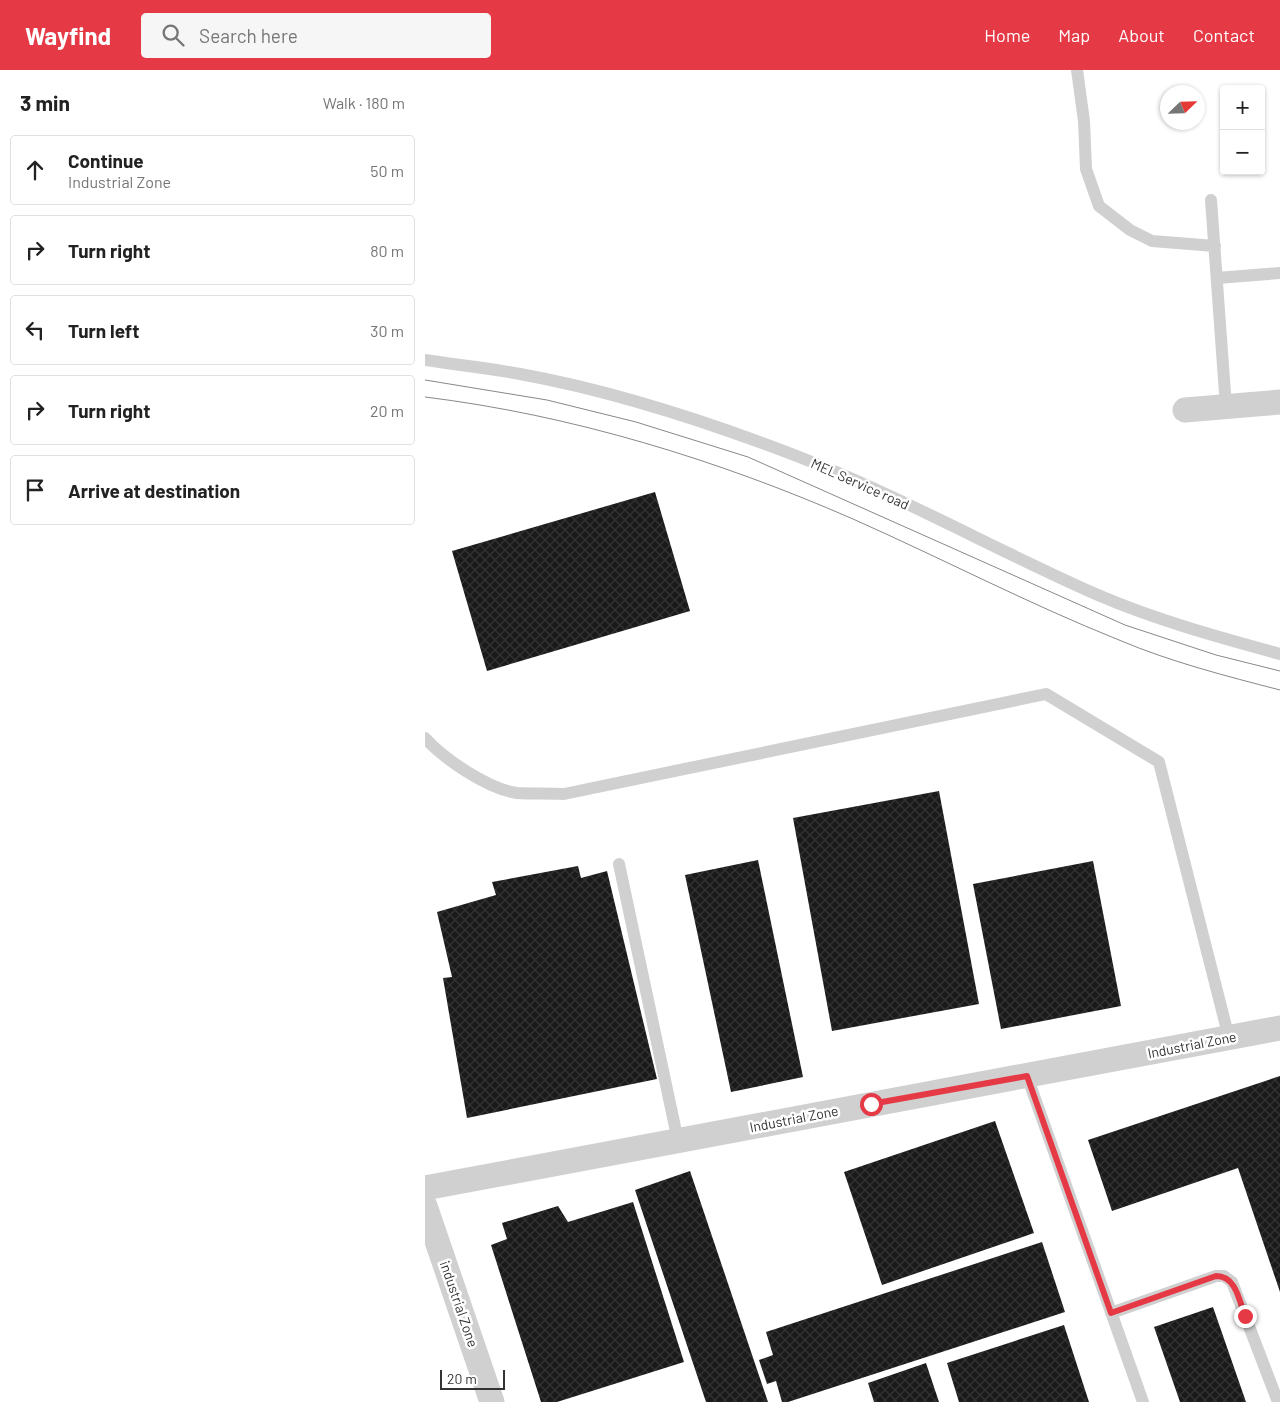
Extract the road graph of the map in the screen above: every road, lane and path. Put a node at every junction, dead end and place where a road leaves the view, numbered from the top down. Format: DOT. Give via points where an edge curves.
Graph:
graph roads {
  1 [pos="1077,70"];
  2 [pos="1211,200"];
  3 [pos="1215,246"];
  4 [pos="1280,273"];
  5 [pos="1217,278"];
  6 [pos="425,360"];
  7 [pos="1280,402"];
  8 [pos="1226,407"];
  9 [pos="1185,410"];
  10 [pos="1280,654"];
  11 [pos="425,738"];
  12 [pos="619,864"];
  13 [pos="1280,1028"];
  14 [pos="1229,1038"];
  15 [pos="1027,1076"];
  16 [pos="678,1140"];
  17 [pos="425,1188"];
  18 [pos="425,1206"];
  19 [pos="1111,1313"];
  20 [pos="492,1402"];
  21 [pos="1143,1402"];
  22 [pos="1278,1402"];
  1 -- 3 [label="lane" via="1084,121 1085,168 1099,206 1130,230 1151,241"];
  2 -- 3 [label="lane"];
  3 -- 5 [label="lane"];
  4 -- 5 [label="lane"];
  5 -- 8 [label="lane"];
  6 -- 10 [label="lane, MEL Service road" via="521,374 615,396 699,421 813,463 1099,595 1200,632"];
  7 -- 8 [label="street"];
  8 -- 9 [label="street"];
  11 -- 14 [label="lane" via="439,753 483,780 515,792 563,794 1047,694 1159,762"];
  12 -- 16 [label="lane"];
  13 -- 14 [label="street, Industrial Zone"];
  14 -- 15 [label="street, Industrial Zone"];
  15 -- 16 [label="street, Industrial Zone"];
  15 -- 19 [label="lane"];
  16 -- 17 [label="street, Industrial Zone"];
  18 -- 20 [label="street, industrial Zone"];
  19 -- 21 [label="lane"];
  19 -- 22 [label="lane" via="1224,1276 1232,1282"];
}
